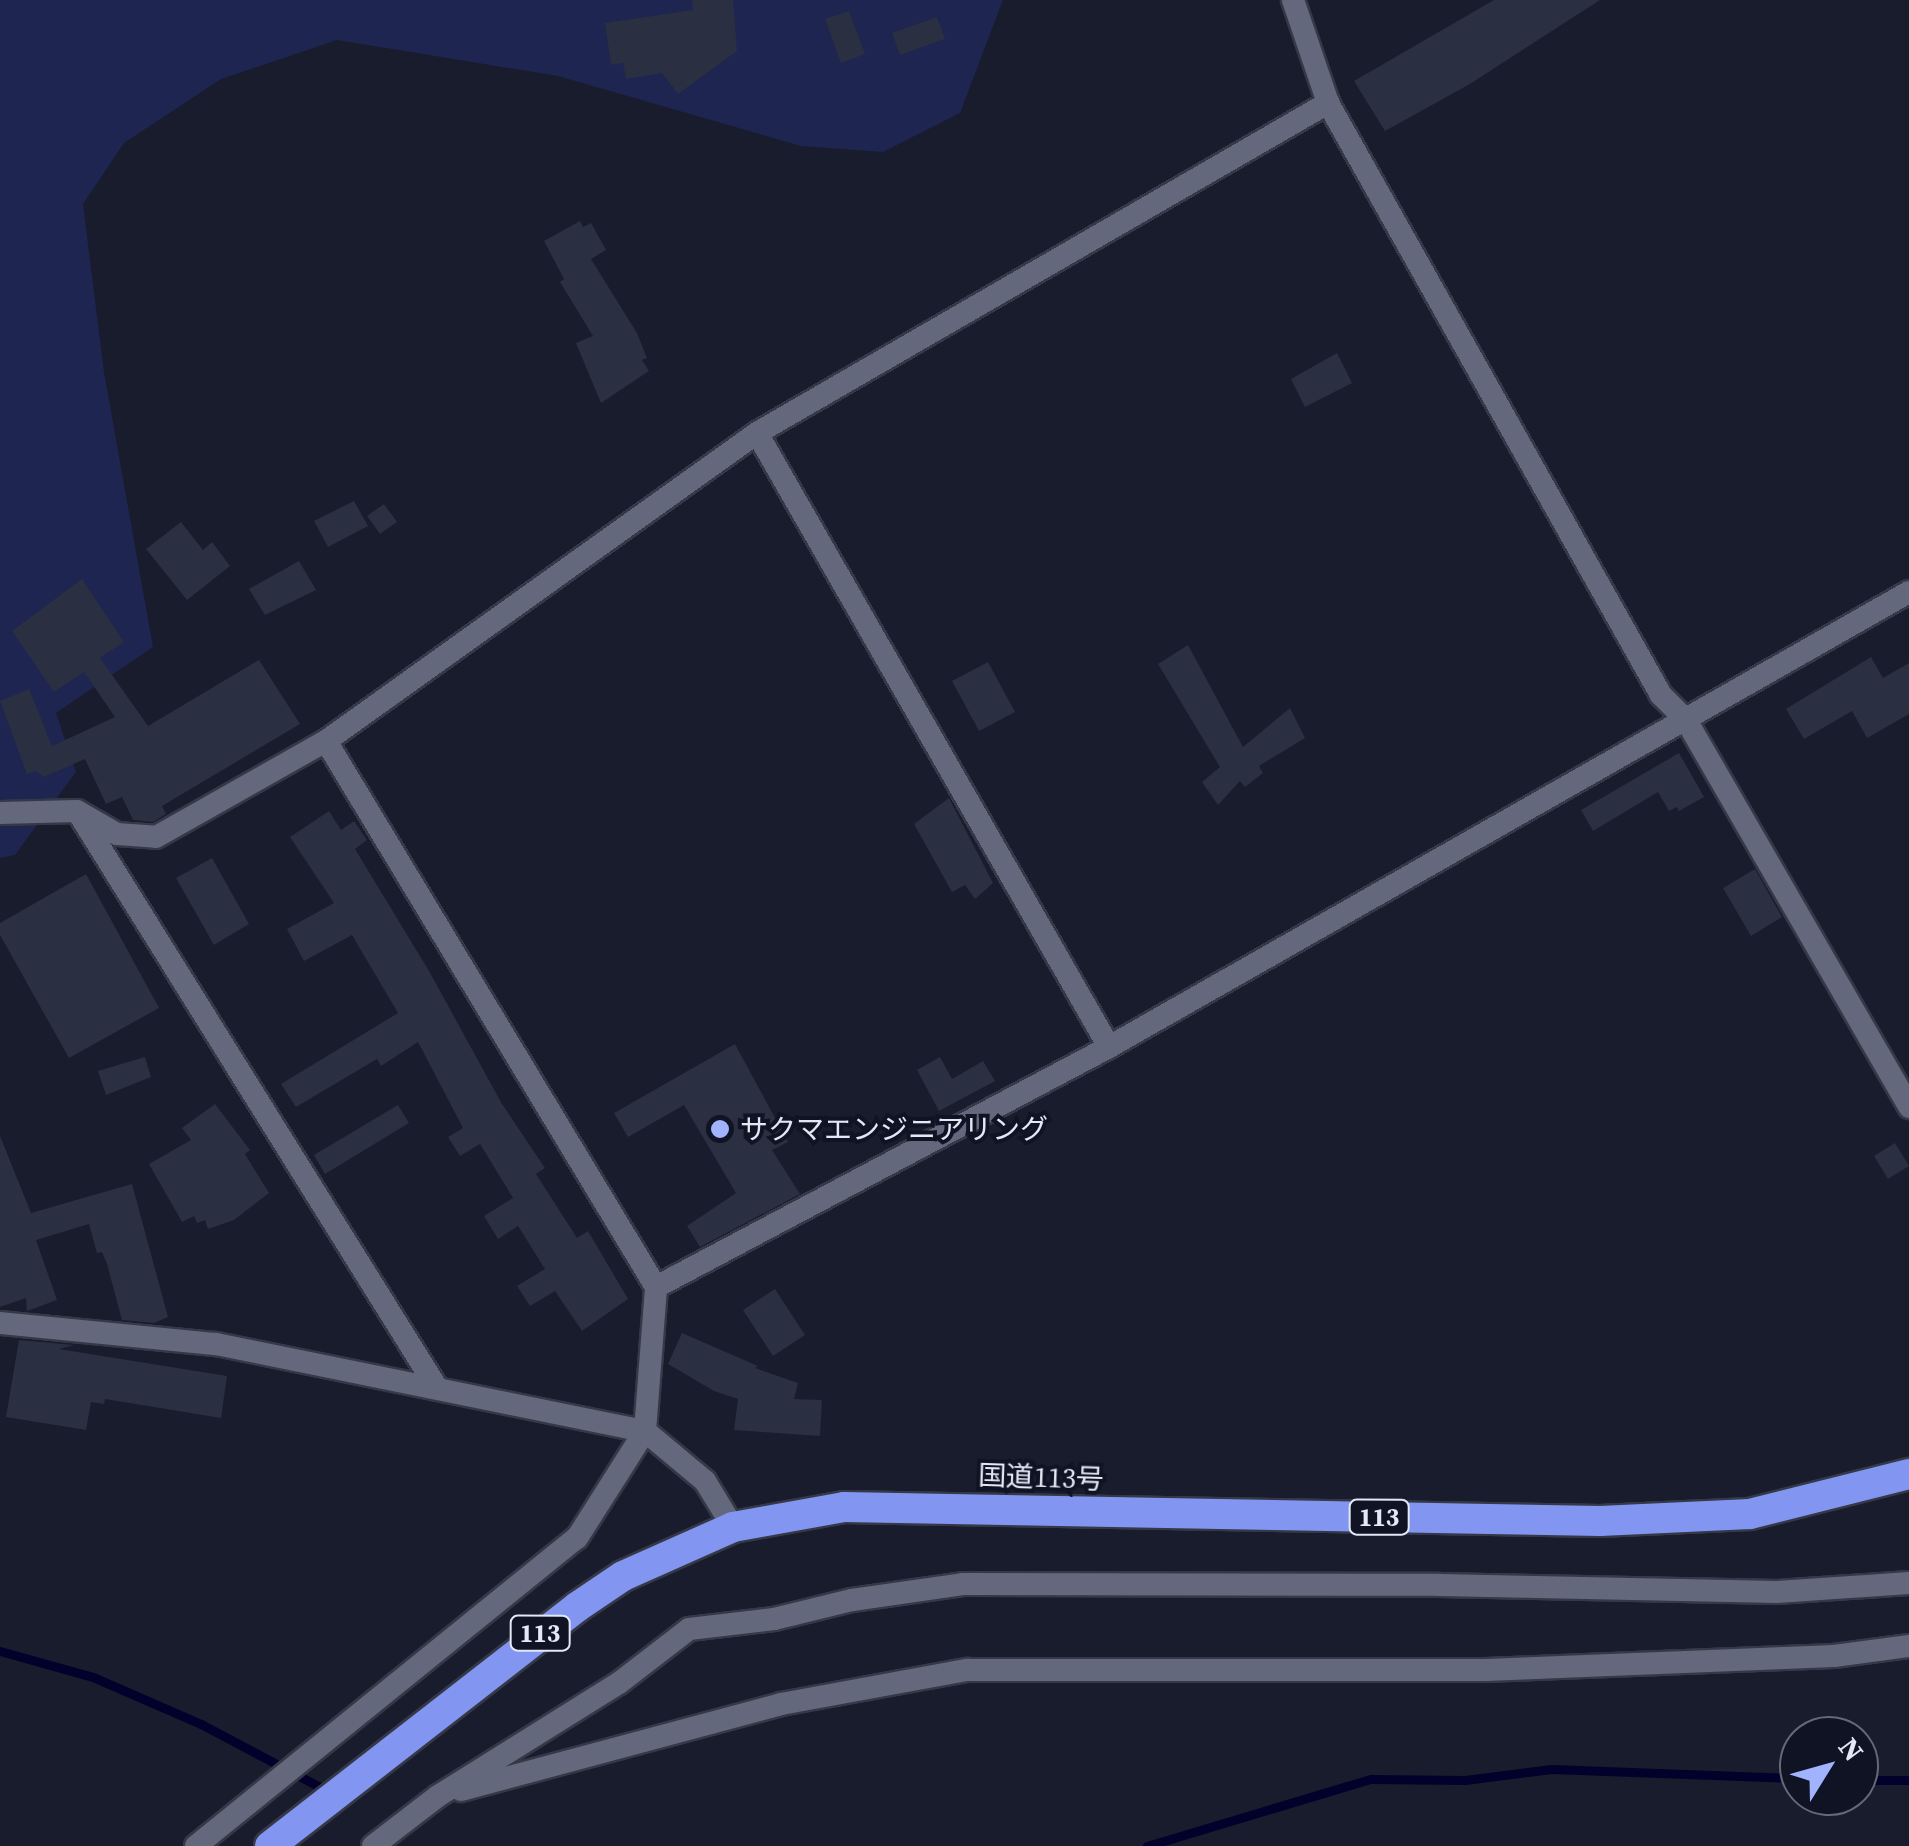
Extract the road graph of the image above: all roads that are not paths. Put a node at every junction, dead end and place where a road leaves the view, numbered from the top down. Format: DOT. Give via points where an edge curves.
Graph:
graph roads {
  1 [pos="1292,0"];
  2 [pos="1328,102"];
  3 [pos="756,433"];
  4 [pos="1909,592"];
  5 [pos="1686,720"];
  6 [pos="326,741"];
  7 [pos="77,811"];
  8 [pos="0,813"];
  9 [pos="1109,1046"];
  10 [pos="1909,1108"];
  11 [pos="656,1287"];
  12 [pos="0,1322"];
  13 [pos="437,1388"];
  14 [pos="645,1432"];
  15 [pos="1909,1474"];
  16 [pos="733,1528"];
  17 [pos="1909,1583"];
  18 [pos="1909,1646"];
  19 [pos="438,1796"];
  20 [pos="196,1846"];
  21 [pos="270,1846"];
  22 [pos="373,1846"];
  1 -- 2 [label="street"];
  2 -- 3 [label="street"];
  2 -- 5 [label="street" via="1660,694"];
  3 -- 6 [label="street"];
  3 -- 9 [label="street"];
  4 -- 5 [label="street"];
  5 -- 9 [label="street"];
  5 -- 10 [label="street"];
  6 -- 7 [label="street" via="156,837 117,834"];
  6 -- 11 [label="street"];
  7 -- 8 [label="street"];
  7 -- 13 [label="street"];
  9 -- 11 [label="street"];
  11 -- 14 [label="street"];
  12 -- 13 [label="street" via="216,1344"];
  13 -- 14 [label="street"];
  14 -- 16 [label="street" via="705,1481"];
  14 -- 20 [label="street" via="577,1538"];
  15 -- 16 [label="highway, 国道113号 / 113" via="1750,1514 1600,1520 882,1506"];
  16 -- 21 [label="highway, 国道113号 / 113" via="623,1576 577,1606"];
  17 -- 19 [label="street" via="1777,1592 963,1584 852,1600 774,1619 689,1629 619,1683"];
  18 -- 19 [label="street" via="1834,1656 1486,1670 967,1670 780,1704"];
  19 -- 22 [label="street"];
}
